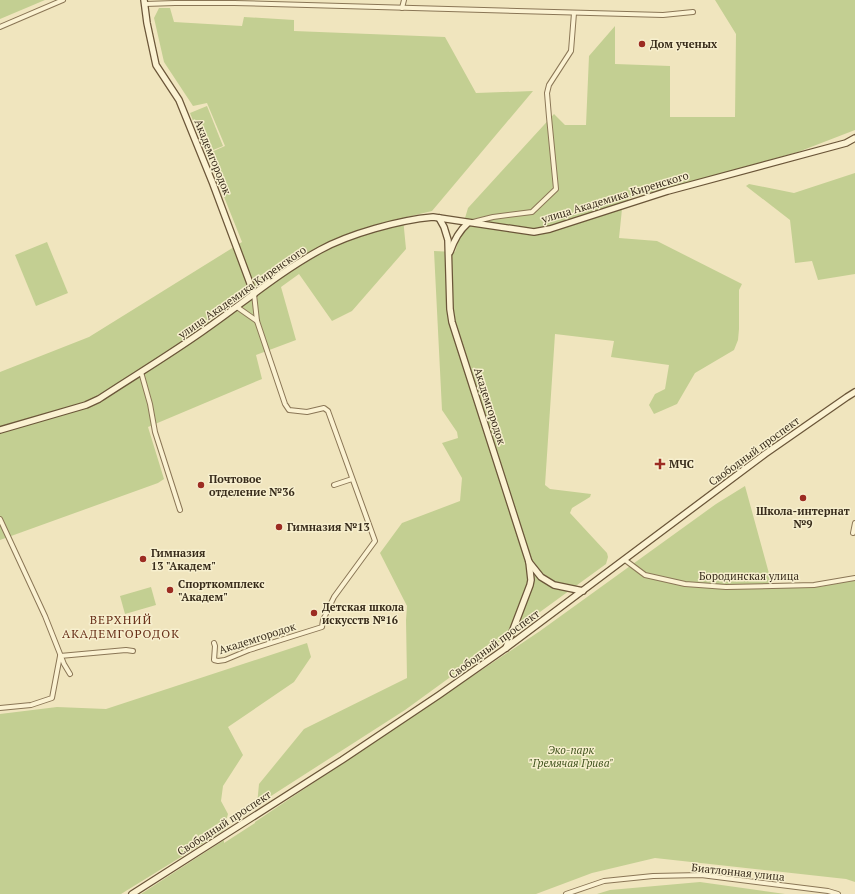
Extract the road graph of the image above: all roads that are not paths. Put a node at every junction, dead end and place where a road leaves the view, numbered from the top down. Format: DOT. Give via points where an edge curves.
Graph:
graph roads {
  1 [pos="63,0"];
  2 [pos="404,0"];
  3 [pos="145,2"];
  4 [pos="402,8"];
  5 [pos="693,12"];
  6 [pos="574,13"];
  7 [pos="0,27"];
  8 [pos="855,138"];
  9 [pos="439,218"];
  10 [pos="468,223"];
  11 [pos="449,254"];
  12 [pos="254,294"];
  13 [pos="237,307"];
  14 [pos="257,321"];
  15 [pos="141,372"];
  16 [pos="855,392"];
  17 [pos="0,430"];
  18 [pos="352,479"];
  19 [pos="334,486"];
  20 [pos="180,510"];
  21 [pos="0,519"];
  22 [pos="855,523"];
  23 [pos="853,533"];
  24 [pos="625,560"];
  25 [pos="529,562"];
  26 [pos="855,578"];
  27 [pos="583,591"];
  28 [pos="214,643"];
  29 [pos="506,648"];
  30 [pos="133,651"];
  31 [pos="60,656"];
  32 [pos="70,674"];
  33 [pos="0,708"];
  34 [pos="132,894"];
  35 [pos="566,894"];
  36 [pos="838,894"];
  1 -- 7 [label="street"];
  2 -- 4 [label="street"];
  3 -- 4 [label="street, Академгородок"];
  3 -- 12 [label="main road, Академгородок" via="156,65 179,100"];
  4 -- 6 [label="street, Академгородок"];
  5 -- 6 [label="street, Академгородок" via="674,15"];
  6 -- 10 [label="street" via="571,51 547,93 556,189 532,212"];
  8 -- 10 [label="main road, улица Академика Киренского" via="846,143 668,191 550,229 534,232"];
  9 -- 10 [label="main road, улица Академика Киренского"];
  9 -- 11 [label="main road, Академгородок" via="447,235"];
  9 -- 12 [label="main road, улица Академика Киренского" via="424,218 381,227 333,244 311,255"];
  10 -- 11 [label="main road" via="460,230"];
  11 -- 25 [label="main road, Академгородок" via="452,322"];
  12 -- 13 [label="main road, улица Академика Киренского"];
  12 -- 14 [label="street, Академгородок"];
  13 -- 14 [label="street"];
  13 -- 15 [label="main road, улица Академика Киренского"];
  14 -- 18 [label="street, Академгородок" via="285,404 289,410 307,412 324,408 328,411"];
  15 -- 17 [label="main road, улица Академика Киренского" via="86,405"];
  15 -- 20 [label="street" via="155,432"];
  16 -- 24 [label="main road, Свободный проспект" via="765,454"];
  18 -- 19 [label="street"];
  18 -- 28 [label="street, Академгородок" via="375,541 334,597 322,628 222,661 214,660"];
  21 -- 31 [label="street" via="45,616"];
  22 -- 23 [label="street"];
  24 -- 26 [label="street, Бородинская улица" via="645,575 685,584 726,587 807,585"];
  24 -- 27 [label="main road, Свободный проспект"];
  25 -- 27 [label="main road" via="541,578 554,585"];
  25 -- 29 [label="main road" via="530,585"];
  27 -- 29 [label="main road, Свободный проспект"];
  29 -- 34 [label="main road, Свободный проспект" via="342,760"];
  30 -- 31 [label="street"];
  31 -- 32 [label="street"];
  31 -- 33 [label="street" via="52,698 31,705"];
  35 -- 36 [label="street, Биатлонная улица" via="604,881 683,875 708,876"];
}
